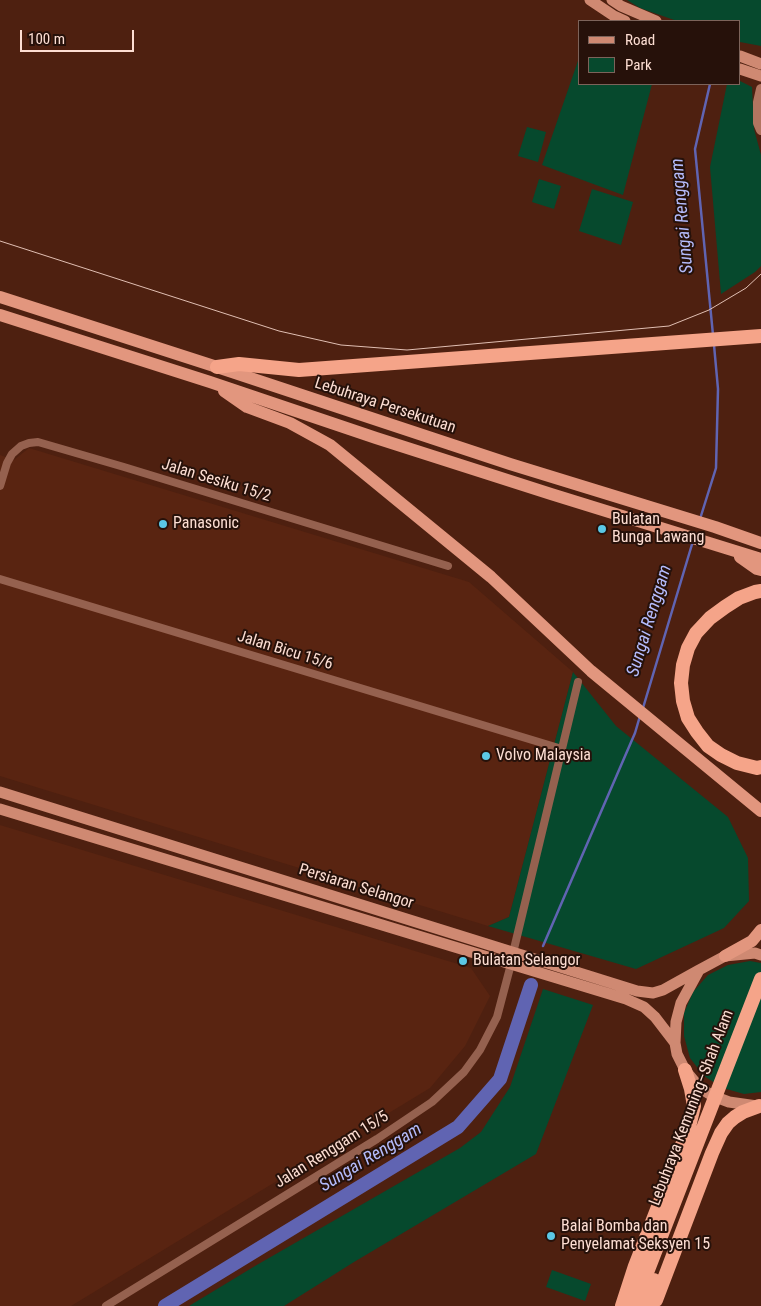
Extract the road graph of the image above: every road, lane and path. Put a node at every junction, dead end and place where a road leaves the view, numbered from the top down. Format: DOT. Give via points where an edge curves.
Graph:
graph roads {
  1 [pos="590,0"];
  2 [pos="612,0"];
  3 [pos="623,20"];
  4 [pos="654,20"];
  5 [pos="761,55"];
  6 [pos="742,61"];
  7 [pos="761,64"];
  8 [pos="761,76"];
  9 [pos="761,88"];
  10 [pos="761,130"];
  11 [pos="0,297"];
  12 [pos="0,315"];
  13 [pos="761,336"];
  14 [pos="217,367"];
  15 [pos="210,382"];
  16 [pos="0,486"];
  17 [pos="761,543"];
  18 [pos="730,549"];
  19 [pos="761,559"];
  20 [pos="448,566"];
  21 [pos="761,570"];
  22 [pos="0,579"];
  23 [pos="761,591"];
  24 [pos="578,682"];
  25 [pos="562,749"];
  26 [pos="761,767"];
  27 [pos="0,792"];
  28 [pos="0,809"];
  29 [pos="761,811"];
  30 [pos="761,930"];
  31 [pos="761,955"];
  32 [pos="725,956"];
  33 [pos="512,959"];
  34 [pos="699,970"];
  35 [pos="761,978"];
  36 [pos="761,1004"];
  37 [pos="675,1043"];
  38 [pos="685,1070"];
  39 [pos="760,1106"];
  40 [pos="650,1276"];
  41 [pos="106,1306"];
  42 [pos="622,1306"];
  43 [pos="634,1306"];
  44 [pos="645,1306"];
  45 [pos="654,1306"];
  1 -- 3 [label="main road"];
  2 -- 4 [label="main road"];
  5 -- 6 [label="main road"];
  6 -- 7 [label="main road"];
  6 -- 8 [label="main road"];
  9 -- 10 [label="main road" via="758,122"];
  11 -- 14 [label="highway, Lebuhraya Persekutuan"];
  12 -- 15 [label="highway, Lebuhraya Persekutuan"];
  13 -- 14 [label="highway" via="299,370 239,364"];
  14 -- 17 [label="highway, Lebuhraya Persekutuan"];
  15 -- 18 [label="highway, Lebuhraya Persekutuan"];
  15 -- 29 [label="highway" via="248,407 290,423 330,445 491,577 591,671"];
  16 -- 20 [label="street, Jalan Sesiku 15/2" via="12,454 29,442 38,442"];
  18 -- 19 [label="highway, Lebuhraya Persekutuan"];
  18 -- 21 [label="highway"];
  22 -- 25 [label="street, Jalan Bicu 15/6"];
  23 -- 26 [label="highway" via="739,598 725,607 696,633 688,648 681,683 688,718 708,746 737,764"];
  24 -- 25 [label="street"];
  25 -- 33 [label="street"];
  27 -- 33 [label="main road, Persiaran Selangor"];
  28 -- 33 [label="main road, Persiaran Selangor"];
  30 -- 32 [label="highway" via="752,941"];
  31 -- 32 [label="main road"];
  32 -- 34 [label="main road"];
  33 -- 34 [label="main road, Persiaran Selangor" via="648,993 663,990"];
  33 -- 37 [label="main road, Persiaran Selangor" via="644,1007"];
  33 -- 41 [label="street, Jalan Renggam 15/5" via="497,1017 480,1050 464,1072 432,1102"];
  34 -- 37 [label="main road" via="680,1003"];
  35 -- 40 [label="highway, Lebuhraya Kemuning–Shah Alam"];
  36 -- 40 [label="highway, Lebuhraya Kemuning–Shah Alam"];
  37 -- 38 [label="main road"];
  38 -- 39 [label="main road" via="700,1088 713,1096 729,1102"];
  38 -- 42 [label="highway" via="694,1106 689,1127"];
  39 -- 45 [label="highway" via="734,1117 721,1132"];
  40 -- 43 [label="highway, Lebuhraya Kemuning–Shah Alam"];
  40 -- 44 [label="highway, Lebuhraya Kemuning–Shah Alam"];
}
